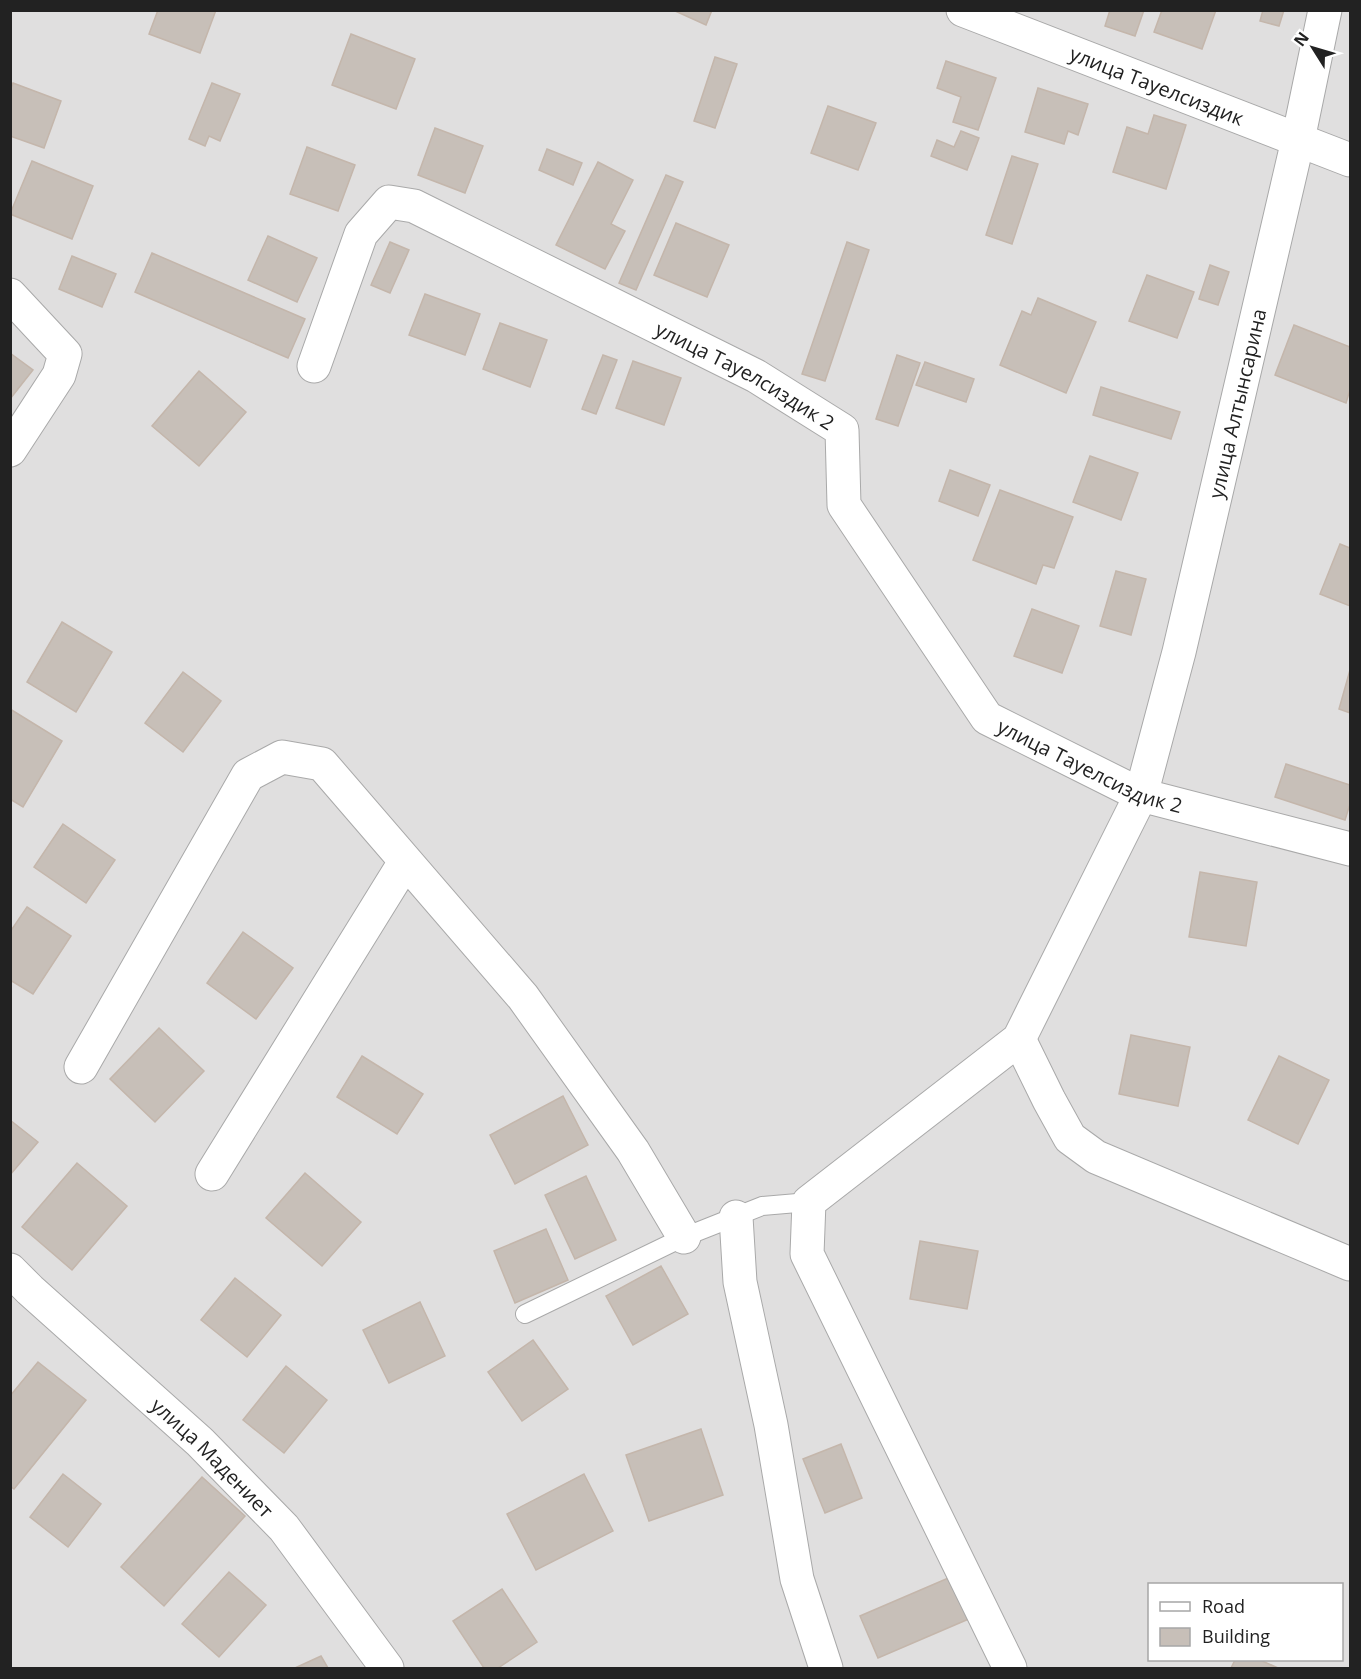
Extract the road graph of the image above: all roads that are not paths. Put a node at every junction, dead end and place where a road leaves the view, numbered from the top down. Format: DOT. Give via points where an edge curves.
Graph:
graph roads {
  1 [pos="963,10"];
  2 [pos="1325,10"];
  3 [pos="1298,140"];
  4 [pos="1350,160"];
  5 [pos="10,295"];
  6 [pos="314,366"];
  7 [pos="10,450"];
  8 [pos="1141,795"];
  9 [pos="1350,849"];
  10 [pos="405,862"];
  11 [pos="1019,1039"];
  12 [pos="81,1067"];
  13 [pos="212,1174"];
  14 [pos="809,1202"];
  15 [pos="736,1217"];
  16 [pos="684,1238"];
  17 [pos="1350,1264"];
  18 [pos="10,1270"];
  19 [pos="525,1314"];
  20 [pos="387,1668"];
  21 [pos="826,1668"];
  22 [pos="1010,1668"];
  1 -- 3 [label="street, улица Тауелсиздик"];
  2 -- 3 [label="street, улица Алтынсарина"];
  3 -- 4 [label="street, улица Тауелсиздик"];
  3 -- 8 [label="street, улица Алтынсарина" via="1179,652"];
  5 -- 7 [label="street" via="65,354 59,375"];
  6 -- 8 [label="street, улица Тауелсиздик 2" via="362,234 389,202 414,206 756,376 842,430 844,505 987,718"];
  8 -- 9 [label="street, улица Тауелсиздик 2"];
  8 -- 11 [label="street, улица Алтынсарина"];
  10 -- 12 [label="street" via="322,764 282,757 248,775"];
  10 -- 13 [label="street"];
  10 -- 16 [label="street" via="524,997 633,1151"];
  11 -- 14 [label="street"];
  11 -- 17 [label="street" via="1070,1138 1096,1157"];
  14 -- 15 [label="lane" via="762,1206"];
  14 -- 22 [label="street" via="807,1254"];
  15 -- 16 [label="lane"];
  15 -- 21 [label="street" via="740,1282 771,1425 797,1579"];
  16 -- 19 [label="lane"];
  18 -- 20 [label="street, улица Мадениет" via="200,1442 284,1528"];
}
